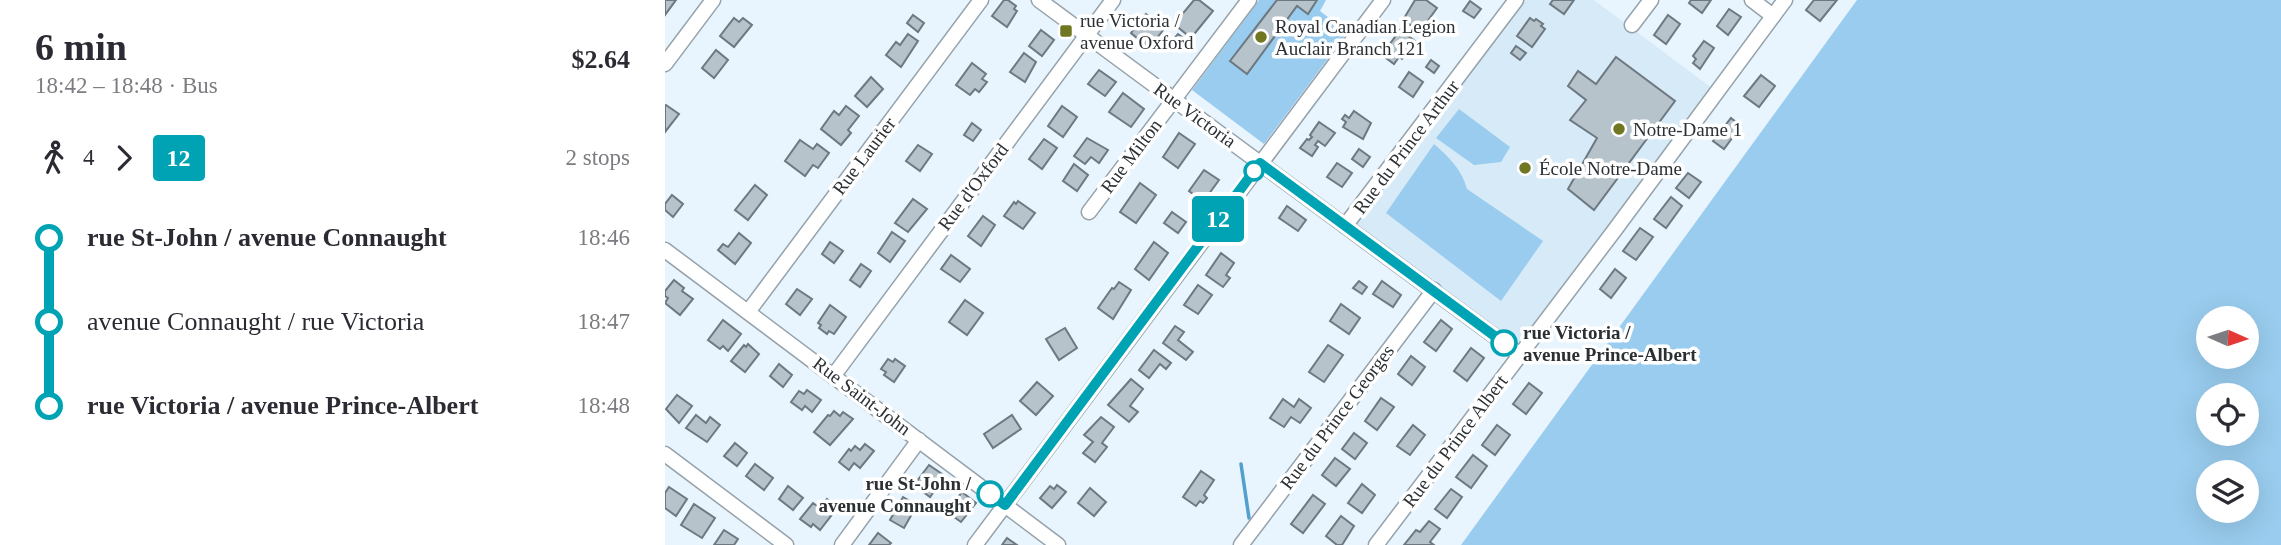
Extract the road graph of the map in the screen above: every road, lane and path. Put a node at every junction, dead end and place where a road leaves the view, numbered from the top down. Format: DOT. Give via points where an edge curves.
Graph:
graph roads {
  1 [pos="713,0"];
  2 [pos="981,0"];
  3 [pos="1039,0"];
  4 [pos="1113,0"];
  5 [pos="1249,0"];
  6 [pos="1383,0"];
  7 [pos="1516,0"];
  8 [pos="1651,0"];
  9 [pos="1752,0"];
  10 [pos="1785,0"];
  11 [pos="1773,16"];
  12 [pos="1632,25"];
  13 [pos="1087,36"];
  14 [pos="665,64"];
  15 [pos="1174,100"];
  16 [pos="1260,163"];
  17 [pos="1089,212"];
  18 [pos="1345,226"];
  19 [pos="665,250"];
  20 [pos="1434,290"];
  21 [pos="748,312"];
  22 [pos="1520,355"];
  23 [pos="834,375"];
  24 [pos="919,440"];
  25 [pos="665,454"];
  26 [pos="1005,505"];
  27 [pos="786,545"];
  28 [pos="842,545"];
  29 [pos="975,545"];
  30 [pos="1058,545"];
  31 [pos="1241,545"];
  32 [pos="1376,545"];
  1 -- 14 [label="street"];
  2 -- 21 [label="street, Rue Laurier"];
  3 -- 13 [label="street, Rue Victoria"];
  4 -- 13 [label="street, Rue d'Oxford"];
  5 -- 15 [label="street, Rue Milton"];
  6 -- 16 [label="street"];
  7 -- 18 [label="street, Rue du Prince Arthur"];
  8 -- 12 [label="street"];
  9 -- 11 [label="street"];
  10 -- 11 [label="street, Rue du Prince Albert"];
  11 -- 22 [label="street, Rue du Prince Albert"];
  13 -- 15 [label="street, Rue Victoria"];
  13 -- 23 [label="street, Rue d'Oxford"];
  15 -- 16 [label="street, Rue Victoria"];
  15 -- 17 [label="street, Rue Milton"];
  16 -- 18 [label="street, Rue Victoria"];
  16 -- 26 [label="street"];
  18 -- 20 [label="street, Rue Victoria"];
  19 -- 21 [label="street, Rue Saint-John"];
  20 -- 22 [label="street, Rue Victoria"];
  20 -- 31 [label="street, Rue du Prince Georges"];
  21 -- 23 [label="street, Rue Saint-John"];
  22 -- 32 [label="street, Rue du Prince Albert"];
  23 -- 24 [label="street, Rue Saint-John"];
  24 -- 26 [label="street, Rue Saint-John"];
  24 -- 28 [label="street"];
  25 -- 27 [label="street"];
  26 -- 29 [label="street"];
  26 -- 30 [label="street, Rue Saint-John"];
}
